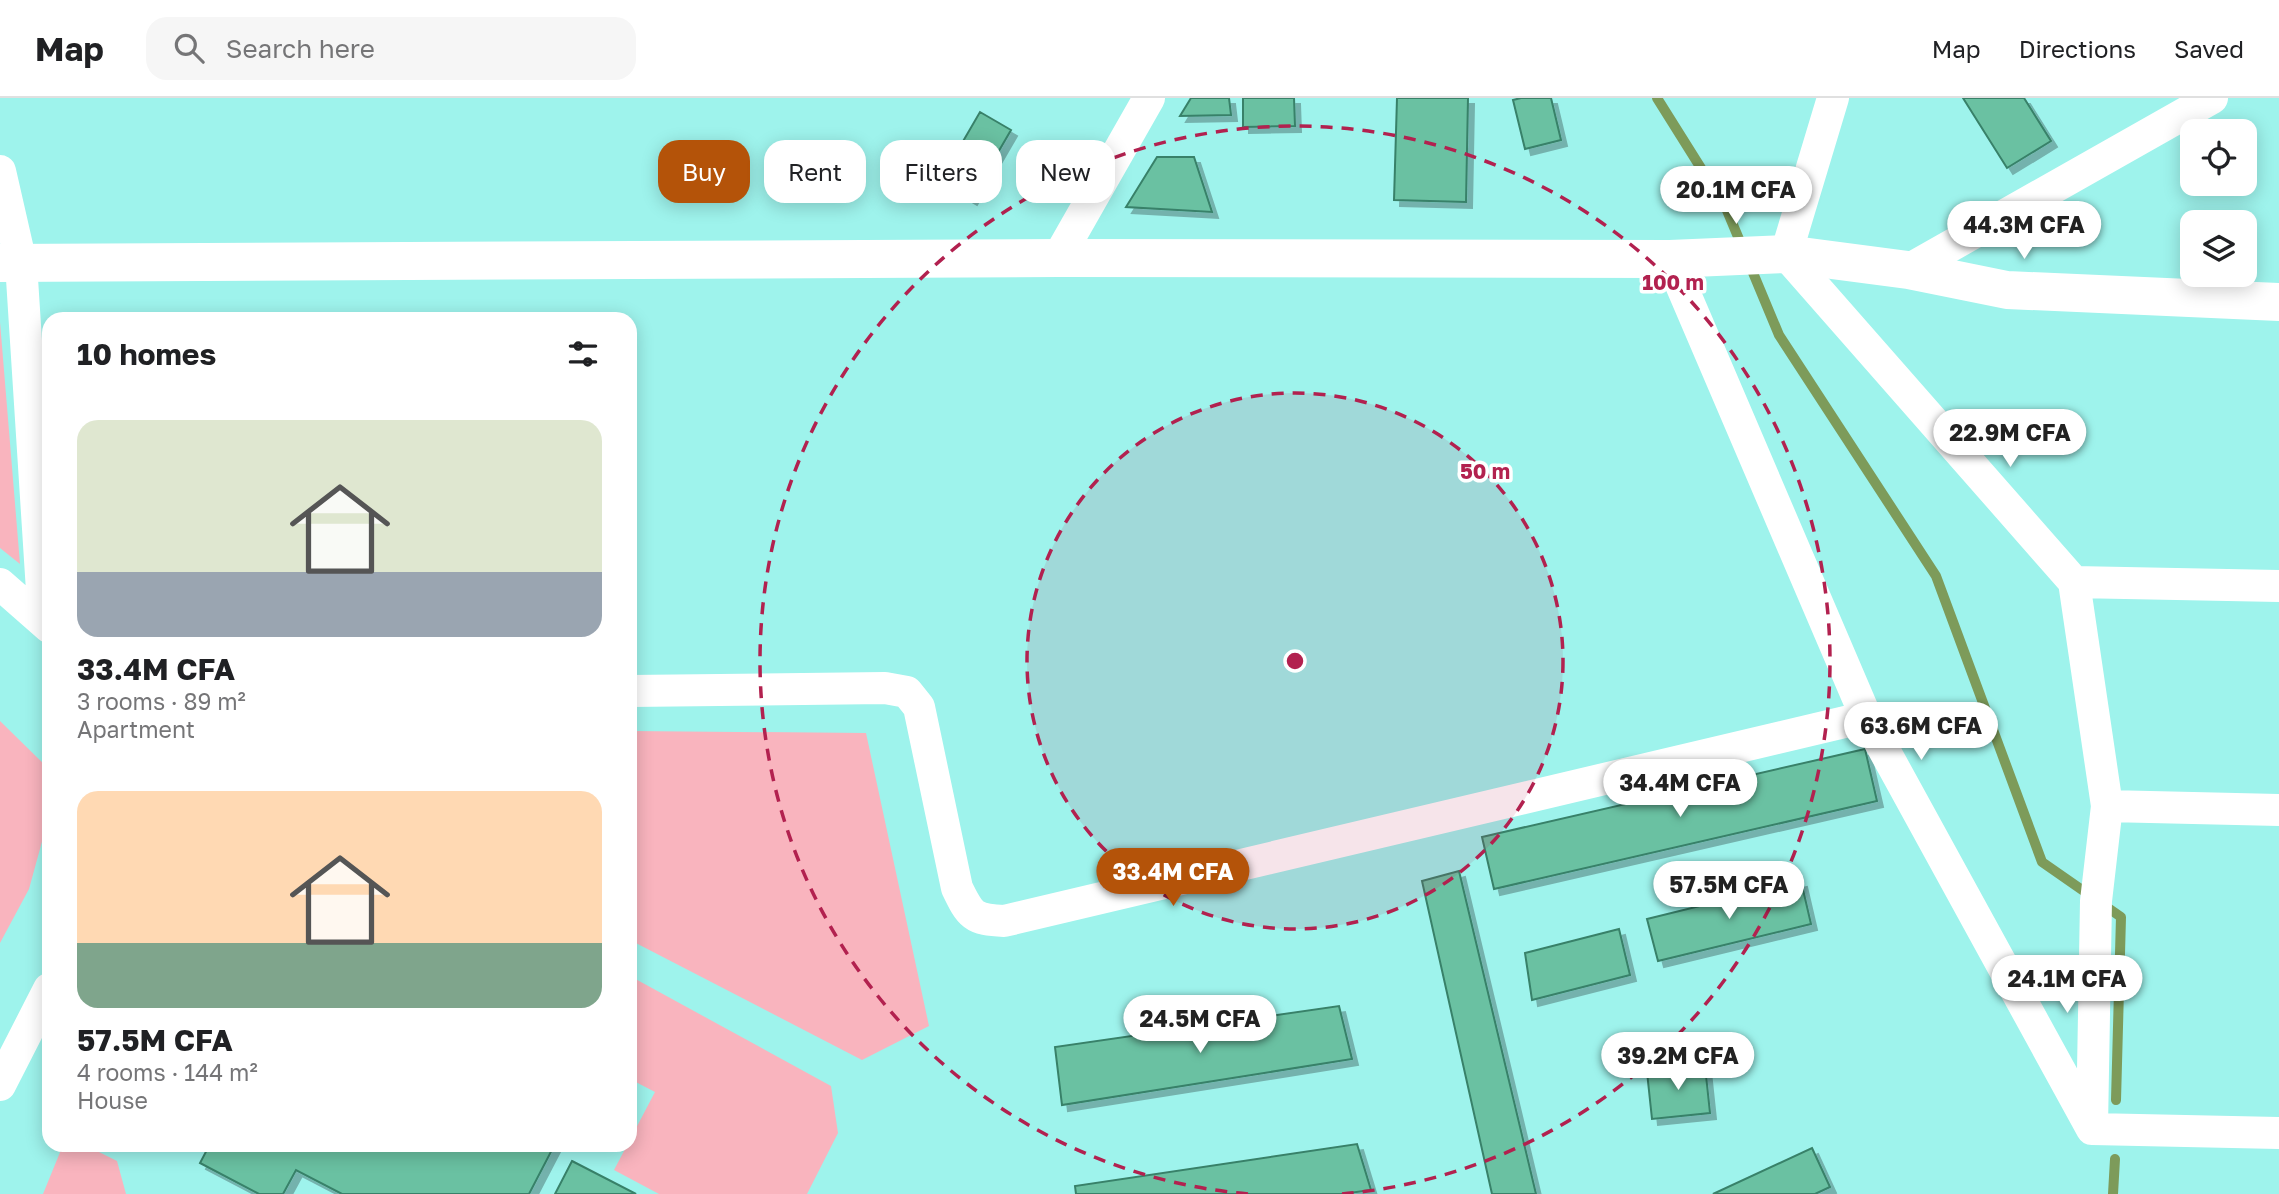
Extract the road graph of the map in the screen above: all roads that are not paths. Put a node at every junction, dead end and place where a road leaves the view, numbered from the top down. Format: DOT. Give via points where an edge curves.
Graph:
graph roads {
  1 [pos="1149,98"];
  2 [pos="1833,98"];
  3 [pos="2212,98"];
  4 [pos="0,171"];
  5 [pos="1778,254"];
  6 [pos="1058,258"];
  7 [pos="1688,259"];
  8 [pos="10,263"];
  9 [pos="1908,270"];
  10 [pos="2279,302"];
  11 [pos="2074,582"];
  12 [pos="0,584"];
  13 [pos="42,584"];
  14 [pos="2279,586"];
  15 [pos="42,621"];
  16 [pos="637,691"];
  17 [pos="1866,717"];
  18 [pos="2107,806"];
  19 [pos="2279,810"];
  20 [pos="42,1003"];
  21 [pos="0,1085"];
  22 [pos="2092,1129"];
  23 [pos="2279,1133"];
  1 -- 6 [label="street"];
  2 -- 5 [label="street"];
  3 -- 9 [label="street"];
  4 -- 8 [label="street"];
  5 -- 7 [label="street"];
  5 -- 9 [label="street"];
  5 -- 11 [label="street"];
  6 -- 7 [label="street"];
  6 -- 8 [label="street"];
  7 -- 17 [label="street"];
  8 -- 13 [label="street"];
  9 -- 10 [label="street" via="2007,290"];
  11 -- 14 [label="street"];
  11 -- 18 [label="street"];
  12 -- 15 [label="street"];
  16 -- 17 [label="street" via="885,688 907,692 919,707 957,888 969,912 982,920 1004,920"];
  17 -- 22 [label="street"];
  18 -- 19 [label="street"];
  18 -- 22 [label="street" via="2097,887"];
  20 -- 21 [label="street"];
  22 -- 23 [label="street"];
}
